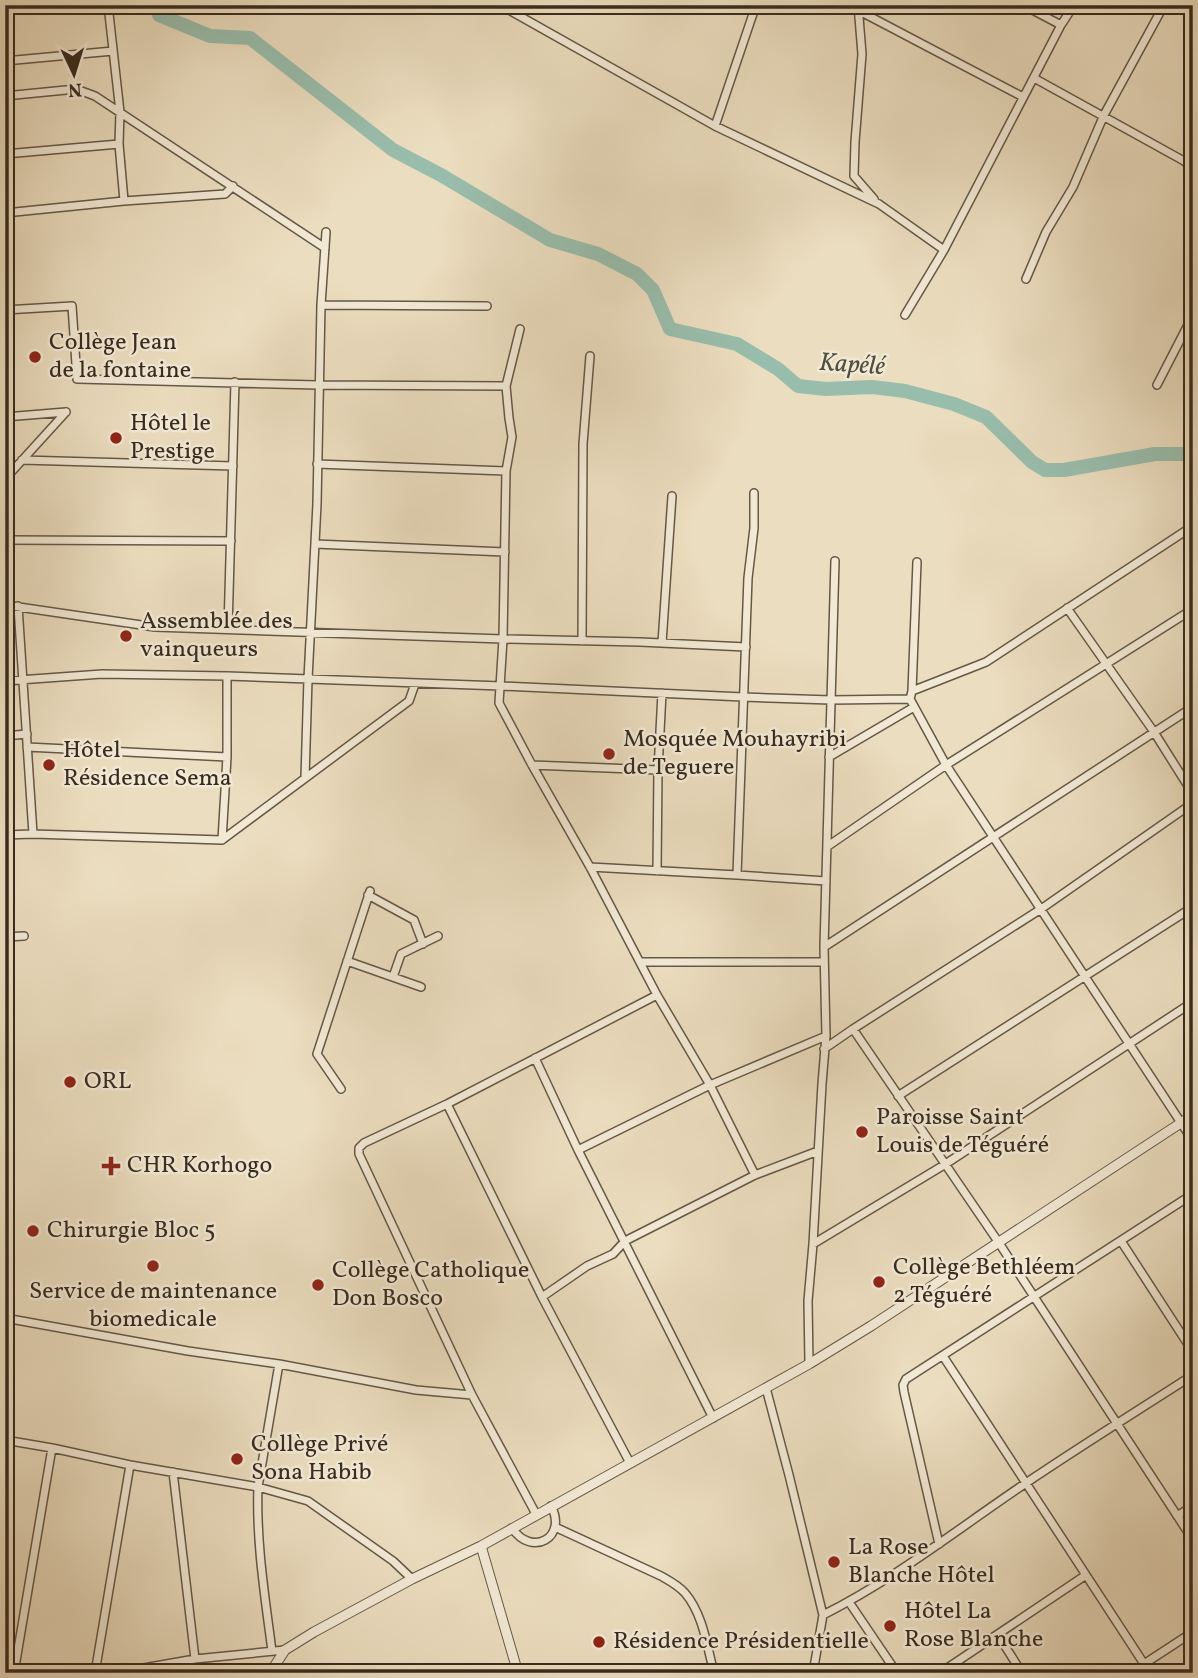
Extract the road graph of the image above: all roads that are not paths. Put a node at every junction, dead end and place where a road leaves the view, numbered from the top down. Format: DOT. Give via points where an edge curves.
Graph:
graph roads {
  1 [pos="108,5"];
  2 [pos="500,5"];
  3 [pos="756,5"];
  4 [pos="848,5"];
  5 [pos="1023,5"];
  6 [pos="1074,5"];
  7 [pos="1164,5"];
  8 [pos="858,8"];
  9 [pos="1061,25"];
  10 [pos="113,51"];
  11 [pos="5,61"];
  12 [pos="1034,78"];
  13 [pos="5,96"];
  14 [pos="1023,97"];
  15 [pos="120,113"];
  16 [pos="1104,116"];
  17 [pos="715,126"];
  18 [pos="119,144"];
  19 [pos="5,154"];
  20 [pos="1193,168"];
  21 [pos="233,186"];
  22 [pos="124,201"];
  23 [pos="879,204"];
  24 [pos="5,213"];
  25 [pos="326,232"];
  26 [pos="325,248"];
  27 [pos="944,250"];
  28 [pos="1026,279"];
  29 [pos="321,305"];
  30 [pos="487,306"];
  31 [pos="5,310"];
  32 [pos="905,315"];
  33 [pos="1193,315"];
  34 [pos="520,329"];
  35 [pos="590,356"];
  36 [pos="235,382"];
  37 [pos="318,385"];
  38 [pos="1157,385"];
  39 [pos="506,386"];
  40 [pos="5,417"];
  41 [pos="22,460"];
  42 [pos="317,464"];
  43 [pos="233,466"];
  44 [pos="506,471"];
  45 [pos="5,479"];
  46 [pos="754,493"];
  47 [pos="672,496"];
  48 [pos="1193,526"];
  49 [pos="5,540"];
  50 [pos="231,541"];
  51 [pos="315,544"];
  52 [pos="505,552"];
  53 [pos="835,561"];
  54 [pos="917,562"];
  55 [pos="5,605"];
  56 [pos="18,606"];
  57 [pos="1067,608"];
  58 [pos="1193,609"];
  59 [pos="228,629"];
  60 [pos="311,633"];
  61 [pos="503,639"];
  62 [pos="582,641"];
  63 [pos="662,643"];
  64 [pos="746,647"];
  65 [pos="1107,663"];
  66 [pos="227,676"];
  67 [pos="308,679"];
  68 [pos="23,680"];
  69 [pos="5,681"];
  70 [pos="415,684"];
  71 [pos="501,686"];
  72 [pos="662,693"];
  73 [pos="743,698"];
  74 [pos="912,699"];
  75 [pos="831,700"];
  76 [pos="1193,707"];
  77 [pos="1154,732"];
  78 [pos="27,734"];
  79 [pos="5,736"];
  80 [pos="27,747"];
  81 [pos="227,757"];
  82 [pos="829,757"];
  83 [pos="532,765"];
  84 [pos="946,765"];
  85 [pos="658,770"];
  86 [pos="305,778"];
  87 [pos="1193,794"];
  88 [pos="1193,803"];
  89 [pos="33,834"];
  90 [pos="5,835"];
  91 [pos="993,836"];
  92 [pos="222,840"];
  93 [pos="828,846"];
  94 [pos="590,867"];
  95 [pos="657,871"];
  96 [pos="737,875"];
  97 [pos="826,881"];
  98 [pos="1193,907"];
  99 [pos="1041,909"];
  100 [pos="24,936"];
  101 [pos="438,936"];
  102 [pos="5,937"];
  103 [pos="423,944"];
  104 [pos="824,947"];
  105 [pos="347,961"];
  106 [pos="640,962"];
  107 [pos="824,962"];
  108 [pos="393,977"];
  109 [pos="1085,977"];
  110 [pos="421,987"];
  111 [pos="657,995"];
  112 [pos="1193,1002"];
  113 [pos="853,1028"];
  114 [pos="826,1036"];
  115 [pos="1129,1044"];
  116 [pos="824,1049"];
  117 [pos="535,1058"];
  118 [pos="710,1085"];
  119 [pos="341,1089"];
  120 [pos="898,1096"];
  121 [pos="447,1104"];
  122 [pos="1193,1115"];
  123 [pos="1181,1124"];
  124 [pos="1193,1141"];
  125 [pos="578,1150"];
  126 [pos="818,1151"];
  127 [pos="944,1165"];
  128 [pos="755,1175"];
  129 [pos="1193,1195"];
  130 [pos="625,1241"];
  131 [pos="1121,1241"];
  132 [pos="999,1243"];
  133 [pos="813,1244"];
  134 [pos="542,1297"];
  135 [pos="1034,1297"];
  136 [pos="5,1318"];
  137 [pos="1193,1352"];
  138 [pos="943,1356"];
  139 [pos="809,1363"];
  140 [pos="279,1364"];
  141 [pos="1193,1375"];
  142 [pos="766,1388"];
  143 [pos="472,1395"];
  144 [pos="713,1418"];
  145 [pos="1117,1424"];
  146 [pos="5,1440"];
  147 [pos="52,1448"];
  148 [pos="630,1463"];
  149 [pos="130,1465"];
  150 [pos="173,1472"];
  151 [pos="1026,1483"];
  152 [pos="258,1487"];
  153 [pos="551,1506"];
  154 [pos="1193,1506"];
  155 [pos="536,1514"];
  156 [pos="1177,1516"];
  157 [pos="555,1527"];
  158 [pos="512,1528"];
  159 [pos="1193,1540"];
  160 [pos="939,1544"];
  161 [pos="481,1546"];
  162 [pos="1086,1575"];
  163 [pos="412,1580"];
  164 [pos="849,1602"];
  165 [pos="823,1615"];
  166 [pos="1193,1632"];
  167 [pos="998,1635"];
  168 [pos="285,1650"];
  169 [pos="272,1651"];
  170 [pos="195,1659"];
  171 [pos="1144,1664"];
  172 [pos="14,1673"];
  173 [pos="95,1673"];
  174 [pos="115,1673"];
  175 [pos="270,1673"];
  176 [pos="518,1673"];
  177 [pos="714,1673"];
  178 [pos="813,1673"];
  179 [pos="897,1673"];
  180 [pos="940,1673"];
  181 [pos="1023,1673"];
  182 [pos="1150,1673"];
  1 -- 10 [label="street"];
  2 -- 17 [label="street"];
  3 -- 17 [label="street"];
  4 -- 8 [label="street"];
  5 -- 9 [label="street"];
  6 -- 9 [label="street"];
  7 -- 16 [label="street"];
  8 -- 14 [label="street"];
  8 -- 23 [label="street" via="862,54 854,176"];
  9 -- 12 [label="street"];
  10 -- 11 [label="street"];
  10 -- 15 [label="street"];
  12 -- 14 [label="street"];
  12 -- 16 [label="street"];
  13 -- 15 [label="street" via="76,89"];
  14 -- 27 [label="street"];
  15 -- 18 [label="street"];
  15 -- 21 [label="street"];
  16 -- 20 [label="street"];
  16 -- 28 [label="street"];
  17 -- 23 [label="street"];
  18 -- 19 [label="street"];
  18 -- 22 [label="street"];
  21 -- 22 [label="street" via="225,194"];
  21 -- 26 [label="street"];
  22 -- 24 [label="street"];
  23 -- 27 [label="street"];
  25 -- 26 [label="street"];
  26 -- 29 [label="street"];
  27 -- 32 [label="street"];
  29 -- 30 [label="street"];
  29 -- 37 [label="street"];
  31 -- 36 [label="street" via="72,306 77,379"];
  33 -- 38 [label="street"];
  34 -- 39 [label="street"];
  35 -- 62 [label="street" via="583,444"];
  36 -- 37 [label="street"];
  36 -- 43 [label="street"];
  37 -- 39 [label="street"];
  37 -- 42 [label="street"];
  39 -- 44 [label="street" via="512,437"];
  40 -- 41 [label="street" via="66,412"];
  41 -- 43 [label="street"];
  41 -- 45 [label="street"];
  42 -- 44 [label="street"];
  42 -- 51 [label="street"];
  43 -- 50 [label="street"];
  44 -- 52 [label="street"];
  46 -- 64 [label="street"];
  47 -- 63 [label="street"];
  48 -- 57 [label="street"];
  49 -- 50 [label="street"];
  50 -- 59 [label="street"];
  51 -- 52 [label="street"];
  51 -- 60 [label="street"];
  52 -- 61 [label="street"];
  53 -- 75 [label="street"];
  54 -- 74 [label="street"];
  55 -- 56 [label="street"];
  56 -- 59 [label="street" via="155,627"];
  56 -- 68 [label="street"];
  57 -- 65 [label="street"];
  57 -- 74 [label="street" via="986,662"];
  58 -- 65 [label="street"];
  59 -- 60 [label="street"];
  60 -- 61 [label="street"];
  60 -- 67 [label="street"];
  61 -- 62 [label="street"];
  61 -- 71 [label="street"];
  62 -- 63 [label="street"];
  63 -- 64 [label="street"];
  64 -- 73 [label="street"];
  65 -- 77 [label="street"];
  65 -- 84 [label="street"];
  66 -- 67 [label="street"];
  66 -- 68 [label="street" via="102,674"];
  66 -- 81 [label="street"];
  67 -- 70 [label="street"];
  67 -- 86 [label="street"];
  68 -- 69 [label="street"];
  68 -- 78 [label="street"];
  70 -- 71 [label="street"];
  70 -- 86 [label="street" via="409,701"];
  71 -- 72 [label="street"];
  71 -- 83 [label="street" via="499,703"];
  72 -- 73 [label="street"];
  72 -- 85 [label="street"];
  73 -- 75 [label="street"];
  73 -- 96 [label="street"];
  74 -- 75 [label="street"];
  74 -- 82 [label="street"];
  74 -- 84 [label="street"];
  75 -- 82 [label="street"];
  76 -- 77 [label="street"];
  77 -- 87 [label="street"];
  77 -- 91 [label="street"];
  78 -- 79 [label="street"];
  78 -- 80 [label="street"];
  80 -- 81 [label="street"];
  80 -- 89 [label="street"];
  81 -- 92 [label="street"];
  82 -- 93 [label="street"];
  83 -- 85 [label="street"];
  83 -- 94 [label="street"];
  84 -- 91 [label="street"];
  84 -- 93 [label="street"];
  85 -- 95 [label="street"];
  86 -- 92 [label="street"];
  88 -- 99 [label="street"];
  89 -- 90 [label="street"];
  89 -- 92 [label="street"];
  91 -- 99 [label="street"];
  91 -- 104 [label="street"];
  93 -- 97 [label="street"];
  94 -- 95 [label="street"];
  94 -- 106 [label="street"];
  95 -- 96 [label="street"];
  96 -- 97 [label="street"];
  97 -- 104 [label="street"];
  98 -- 109 [label="street"];
  99 -- 109 [label="street"];
  99 -- 113 [label="street"];
  100 -- 102 [label="street"];
  101 -- 103 [label="street"];
  103 -- 105 [label="street" via="414,920 369,893"];
  103 -- 108 [label="street" via="401,954"];
  104 -- 107 [label="street"];
  105 -- 108 [label="street"];
  105 -- 119 [label="street" via="317,1054"];
  106 -- 107 [label="street"];
  106 -- 111 [label="street"];
  107 -- 114 [label="street"];
  108 -- 110 [label="street"];
  109 -- 115 [label="street"];
  109 -- 120 [label="street"];
  111 -- 117 [label="street"];
  111 -- 118 [label="street"];
  112 -- 115 [label="street"];
  113 -- 116 [label="street"];
  113 -- 120 [label="street"];
  114 -- 116 [label="street"];
  114 -- 118 [label="street"];
  115 -- 123 [label="street"];
  115 -- 127 [label="street"];
  116 -- 126 [label="street"];
  117 -- 121 [label="street"];
  117 -- 125 [label="street"];
  118 -- 125 [label="street"];
  118 -- 128 [label="street"];
  120 -- 127 [label="street"];
  121 -- 134 [label="street"];
  121 -- 143 [label="street" via="363,1143 358,1150"];
  122 -- 123 [label="street"];
  123 -- 124 [label="street"];
  123 -- 132 [label="street"];
  125 -- 130 [label="street"];
  126 -- 128 [label="street"];
  126 -- 133 [label="street"];
  127 -- 132 [label="street"];
  127 -- 133 [label="street"];
  128 -- 130 [label="street"];
  129 -- 131 [label="street"];
  130 -- 134 [label="street" via="613,1254"];
  130 -- 144 [label="street"];
  131 -- 135 [label="street"];
  131 -- 137 [label="street"];
  132 -- 135 [label="street"];
  132 -- 139 [label="street"];
  133 -- 139 [label="street"];
  134 -- 148 [label="street"];
  135 -- 138 [label="street"];
  135 -- 145 [label="street"];
  136 -- 140 [label="street"];
  138 -- 151 [label="street"];
  138 -- 160 [label="street" via="903,1385"];
  139 -- 142 [label="street"];
  140 -- 143 [label="street" via="416,1390"];
  140 -- 152 [label="street"];
  141 -- 145 [label="street"];
  142 -- 144 [label="street"];
  142 -- 165 [label="street"];
  143 -- 155 [label="street"];
  144 -- 148 [label="street"];
  145 -- 151 [label="street"];
  145 -- 156 [label="street"];
  146 -- 147 [label="street"];
  147 -- 149 [label="street"];
  147 -- 172 [label="street"];
  148 -- 153 [label="street"];
  149 -- 150 [label="street"];
  149 -- 173 [label="street"];
  150 -- 152 [label="street"];
  150 -- 170 [label="street"];
  151 -- 160 [label="street"];
  151 -- 162 [label="street"];
  152 -- 163 [label="street" via="308,1502 393,1561"];
  152 -- 169 [label="street" via="260,1552"];
  153 -- 155 [label="street"];
  153 -- 157 [label="street"];
  154 -- 156 [label="street"];
  155 -- 158 [label="street"];
  156 -- 159 [label="street"];
  157 -- 158 [label="street" via="544,1542 536,1543 521,1539"];
  157 -- 177 [label="street" via="678,1586 700,1621"];
  158 -- 161 [label="street"];
  160 -- 164 [label="street"];
  161 -- 163 [label="street"];
  161 -- 176 [label="street"];
  162 -- 167 [label="street"];
  162 -- 171 [label="street"];
  163 -- 168 [label="street"];
  164 -- 165 [label="street"];
  164 -- 179 [label="street"];
  165 -- 178 [label="street"];
  166 -- 171 [label="street"];
  167 -- 180 [label="street"];
  167 -- 181 [label="street"];
  168 -- 169 [label="street"];
  168 -- 175 [label="street"];
  169 -- 170 [label="street"];
  170 -- 174 [label="street"];
  171 -- 182 [label="street"];
}
